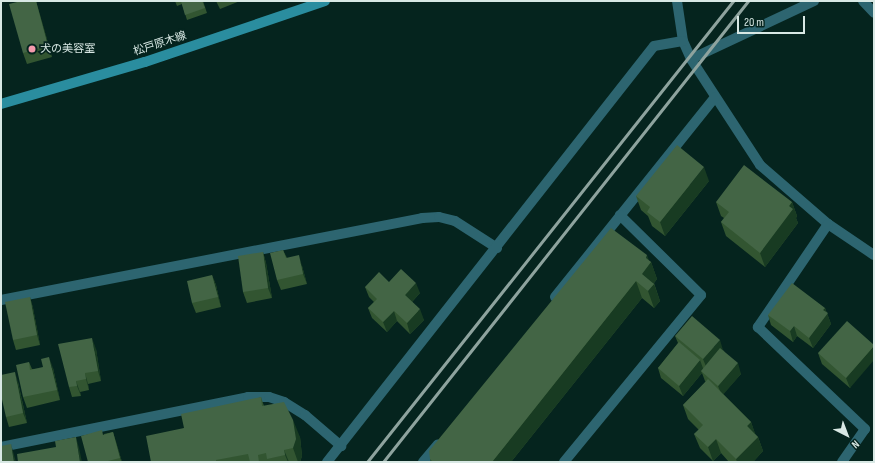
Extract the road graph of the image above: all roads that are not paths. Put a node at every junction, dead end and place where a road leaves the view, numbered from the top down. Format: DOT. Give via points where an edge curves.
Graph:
graph roads {
  1 [pos="325,1"];
  2 [pos="677,1"];
  3 [pos="814,1"];
  4 [pos="863,1"];
  5 [pos="874,13"];
  6 [pos="683,41"];
  7 [pos="691,59"];
  8 [pos="715,97"];
  9 [pos="1,104"];
  10 [pos="620,216"];
  11 [pos="828,224"];
  12 [pos="497,248"];
  13 [pos="874,255"];
  14 [pos="1,300"];
  15 [pos="546,308"];
  16 [pos="870,432"];
  17 [pos="443,437"];
  18 [pos="341,446"];
  19 [pos="1,447"];
  20 [pos="327,462"];
  21 [pos="423,462"];
  22 [pos="564,462"];
  23 [pos="842,462"];
  1 -- 9 [label="main road, 松戸原木線" via="144,62"];
  2 -- 6 [label="street"];
  3 -- 7 [label="street"];
  4 -- 5 [label="street"];
  6 -- 7 [label="street"];
  6 -- 12 [label="street" via="654,46"];
  7 -- 8 [label="street"];
  8 -- 10 [label="street"];
  8 -- 11 [label="street" via="760,165"];
  10 -- 15 [label="street"];
  10 -- 22 [label="street" via="701,295"];
  11 -- 13 [label="street"];
  11 -- 16 [label="street" via="758,327"];
  12 -- 14 [label="street" via="455,221 439,217 422,218"];
  12 -- 18 [label="street"];
  16 -- 23 [label="street"];
  17 -- 21 [label="street"];
  18 -- 19 [label="street" via="305,415 284,402 248,397"];
  18 -- 20 [label="street"];
}
